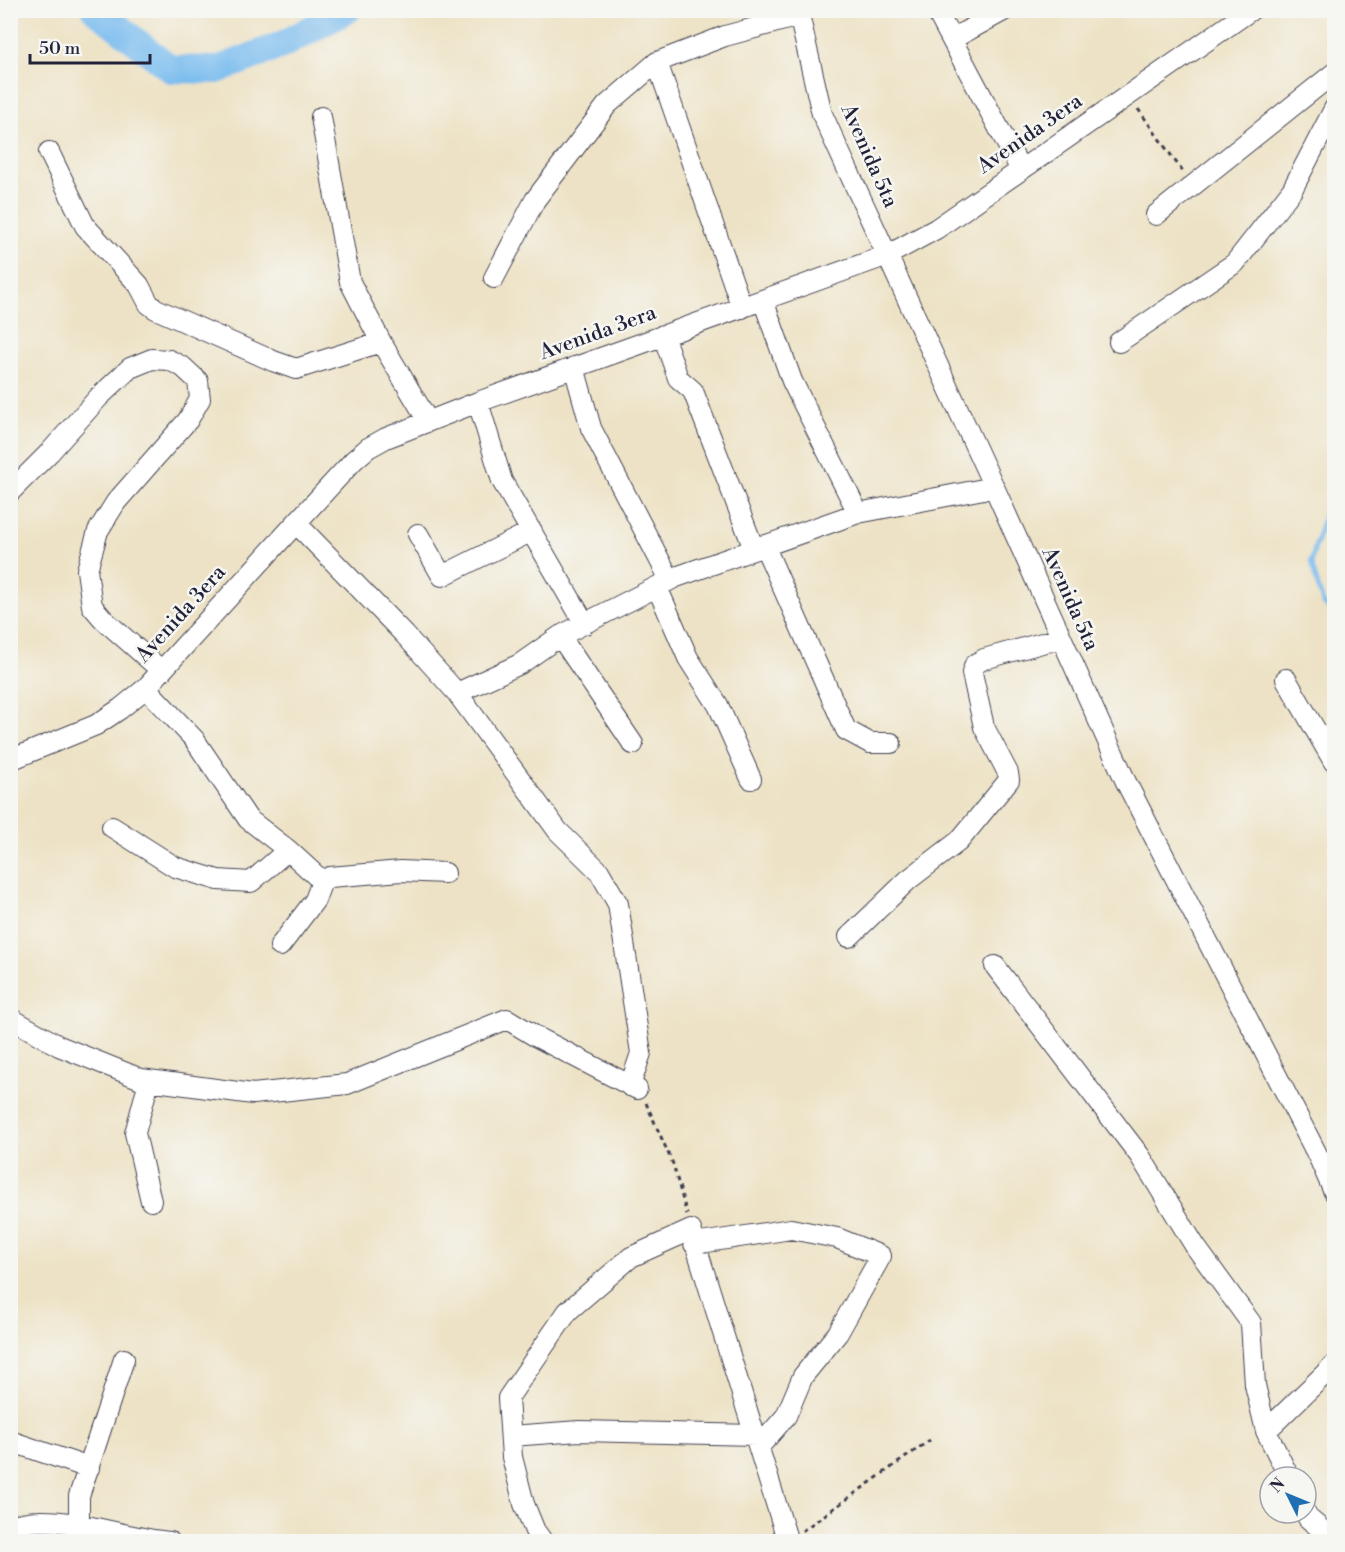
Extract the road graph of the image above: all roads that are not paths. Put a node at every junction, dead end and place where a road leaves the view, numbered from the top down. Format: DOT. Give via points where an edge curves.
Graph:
graph roads {
  1 [pos="936,10"];
  2 [pos="1005,10"];
  3 [pos="1251,10"];
  4 [pos="799,13"];
  5 [pos="950,26"];
  6 [pos="657,62"];
  7 [pos="1335,73"];
  8 [pos="1335,109"];
  9 [pos="321,117"];
  10 [pos="49,152"];
  11 [pos="1021,170"];
  12 [pos="1156,215"];
  13 [pos="888,255"];
  14 [pos="494,278"];
  15 [pos="763,300"];
  16 [pos="742,308"];
  17 [pos="663,335"];
  18 [pos="381,342"];
  19 [pos="1119,342"];
  20 [pos="574,367"];
  21 [pos="477,402"];
  22 [pos="428,421"];
  23 [pos="994,487"];
  24 [pos="10,492"];
  25 [pos="858,513"];
  26 [pos="296,523"];
  27 [pos="532,531"];
  28 [pos="418,534"];
  29 [pos="759,547"];
  30 [pos="664,583"];
  31 [pos="585,624"];
  32 [pos="560,636"];
  33 [pos="1060,638"];
  34 [pos="162,671"];
  35 [pos="1286,679"];
  36 [pos="146,688"];
  37 [pos="458,693"];
  38 [pos="891,743"];
  39 [pos="633,744"];
  40 [pos="10,760"];
  41 [pos="1335,762"];
  42 [pos="751,779"];
  43 [pos="112,827"];
  44 [pos="288,850"];
  45 [pos="445,873"];
  46 [pos="322,881"];
  47 [pos="849,937"];
  48 [pos="280,946"];
  49 [pos="995,966"];
  50 [pos="10,1018"];
  51 [pos="149,1081"];
  52 [pos="1327,1153"];
  53 [pos="1335,1192"];
  54 [pos="151,1201"];
  55 [pos="693,1237"];
  56 [pos="124,1359"];
  57 [pos="1335,1365"];
  58 [pos="1266,1431"];
  59 [pos="511,1436"];
  60 [pos="10,1441"];
  61 [pos="758,1441"];
  62 [pos="1283,1465"];
  63 [pos="89,1468"];
  64 [pos="79,1524"];
  65 [pos="10,1525"];
  66 [pos="1317,1525"];
  67 [pos="1335,1540"];
  68 [pos="170,1542"];
  69 [pos="543,1542"];
  70 [pos="788,1542"];
  1 -- 5 [label="street"];
  2 -- 5 [label="street"];
  3 -- 11 [label="street, Avenida 3era"];
  4 -- 6 [label="street"];
  4 -- 13 [label="street, Avenida 5ta" via="822,114"];
  5 -- 11 [label="street"];
  6 -- 14 [label="street" via="600,114 536,200"];
  6 -- 16 [label="street"];
  7 -- 12 [label="street"];
  8 -- 19 [label="street" via="1292,190 1235,263"];
  9 -- 18 [label="street" via="350,282"];
  10 -- 18 [label="street" via="85,226 156,309 296,369"];
  11 -- 13 [label="street, Avenida 3era" via="936,229"];
  13 -- 15 [label="street, Avenida 3era"];
  13 -- 23 [label="street, Avenida 5ta"];
  15 -- 16 [label="street, Avenida 3era"];
  15 -- 25 [label="street" via="792,381"];
  16 -- 17 [label="street, Avenida 3era"];
  17 -- 20 [label="street, Avenida 3era"];
  17 -- 29 [label="street" via="678,378 693,391"];
  18 -- 22 [label="street"];
  20 -- 21 [label="street, Avenida 3era"];
  20 -- 30 [label="street" via="591,428"];
  21 -- 22 [label="street, Avenida 3era"];
  21 -- 27 [label="street" via="502,481"];
  22 -- 26 [label="street, Avenida 3era" via="368,448"];
  23 -- 25 [label="street"];
  23 -- 33 [label="street, Avenida 5ta"];
  24 -- 34 [label="street" via="130,368 152,359 169,360 183,366 198,381 201,399 188,420 116,502 98,531 87,570 92,606"];
  25 -- 29 [label="street"];
  26 -- 34 [label="street, Avenida 3era"];
  26 -- 37 [label="street"];
  27 -- 28 [label="street" via="442,576"];
  27 -- 31 [label="street"];
  29 -- 30 [label="street"];
  29 -- 38 [label="street" via="846,730 870,742"];
  30 -- 31 [label="street"];
  30 -- 42 [label="street" via="688,658 718,705"];
  31 -- 32 [label="street"];
  32 -- 37 [label="street" via="519,664"];
  32 -- 39 [label="street"];
  33 -- 47 [label="street" via="975,664 972,673 984,727 1009,780 959,842 908,880"];
  33 -- 52 [label="street, Avenida 5ta" via="1126,782"];
  34 -- 36 [label="street, Avenida 3era"];
  35 -- 41 [label="street"];
  36 -- 40 [label="street, Avenida 3era" via="96,725"];
  36 -- 44 [label="street" via="194,739 248,819"];
  37 -- 51 [label="street" via="558,831 599,871 618,904 641,1053 633,1087 507,1019 347,1084 253,1094"];
  43 -- 44 [label="street" via="175,867 218,880 251,882"];
  44 -- 46 [label="street"];
  45 -- 46 [label="street" via="401,870 330,876"];
  46 -- 48 [label="street" via="315,900"];
  49 -- 58 [label="street" via="1140,1156 1195,1246 1251,1323 1255,1385"];
  50 -- 51 [label="street" via="59,1046"];
  51 -- 54 [label="street" via="135,1133"];
  52 -- 53 [label="street, Avenida 5ta"];
  55 -- 59 [label="street" via="632,1257 568,1311 508,1398"];
  55 -- 61 [label="street"];
  55 -- 61 [label="street" via="791,1229 837,1238 881,1256 838,1333 803,1376 786,1416"];
  56 -- 63 [label="street"];
  57 -- 58 [label="street"];
  58 -- 62 [label="street"];
  59 -- 61 [label="street" via="579,1431"];
  59 -- 69 [label="street" via="524,1504"];
  60 -- 63 [label="street"];
  61 -- 70 [label="street"];
  63 -- 64 [label="street" via="79,1496"];
  64 -- 65 [label="street" via="35,1521"];
  64 -- 68 [label="street"];
  66 -- 67 [label="street"];
}
